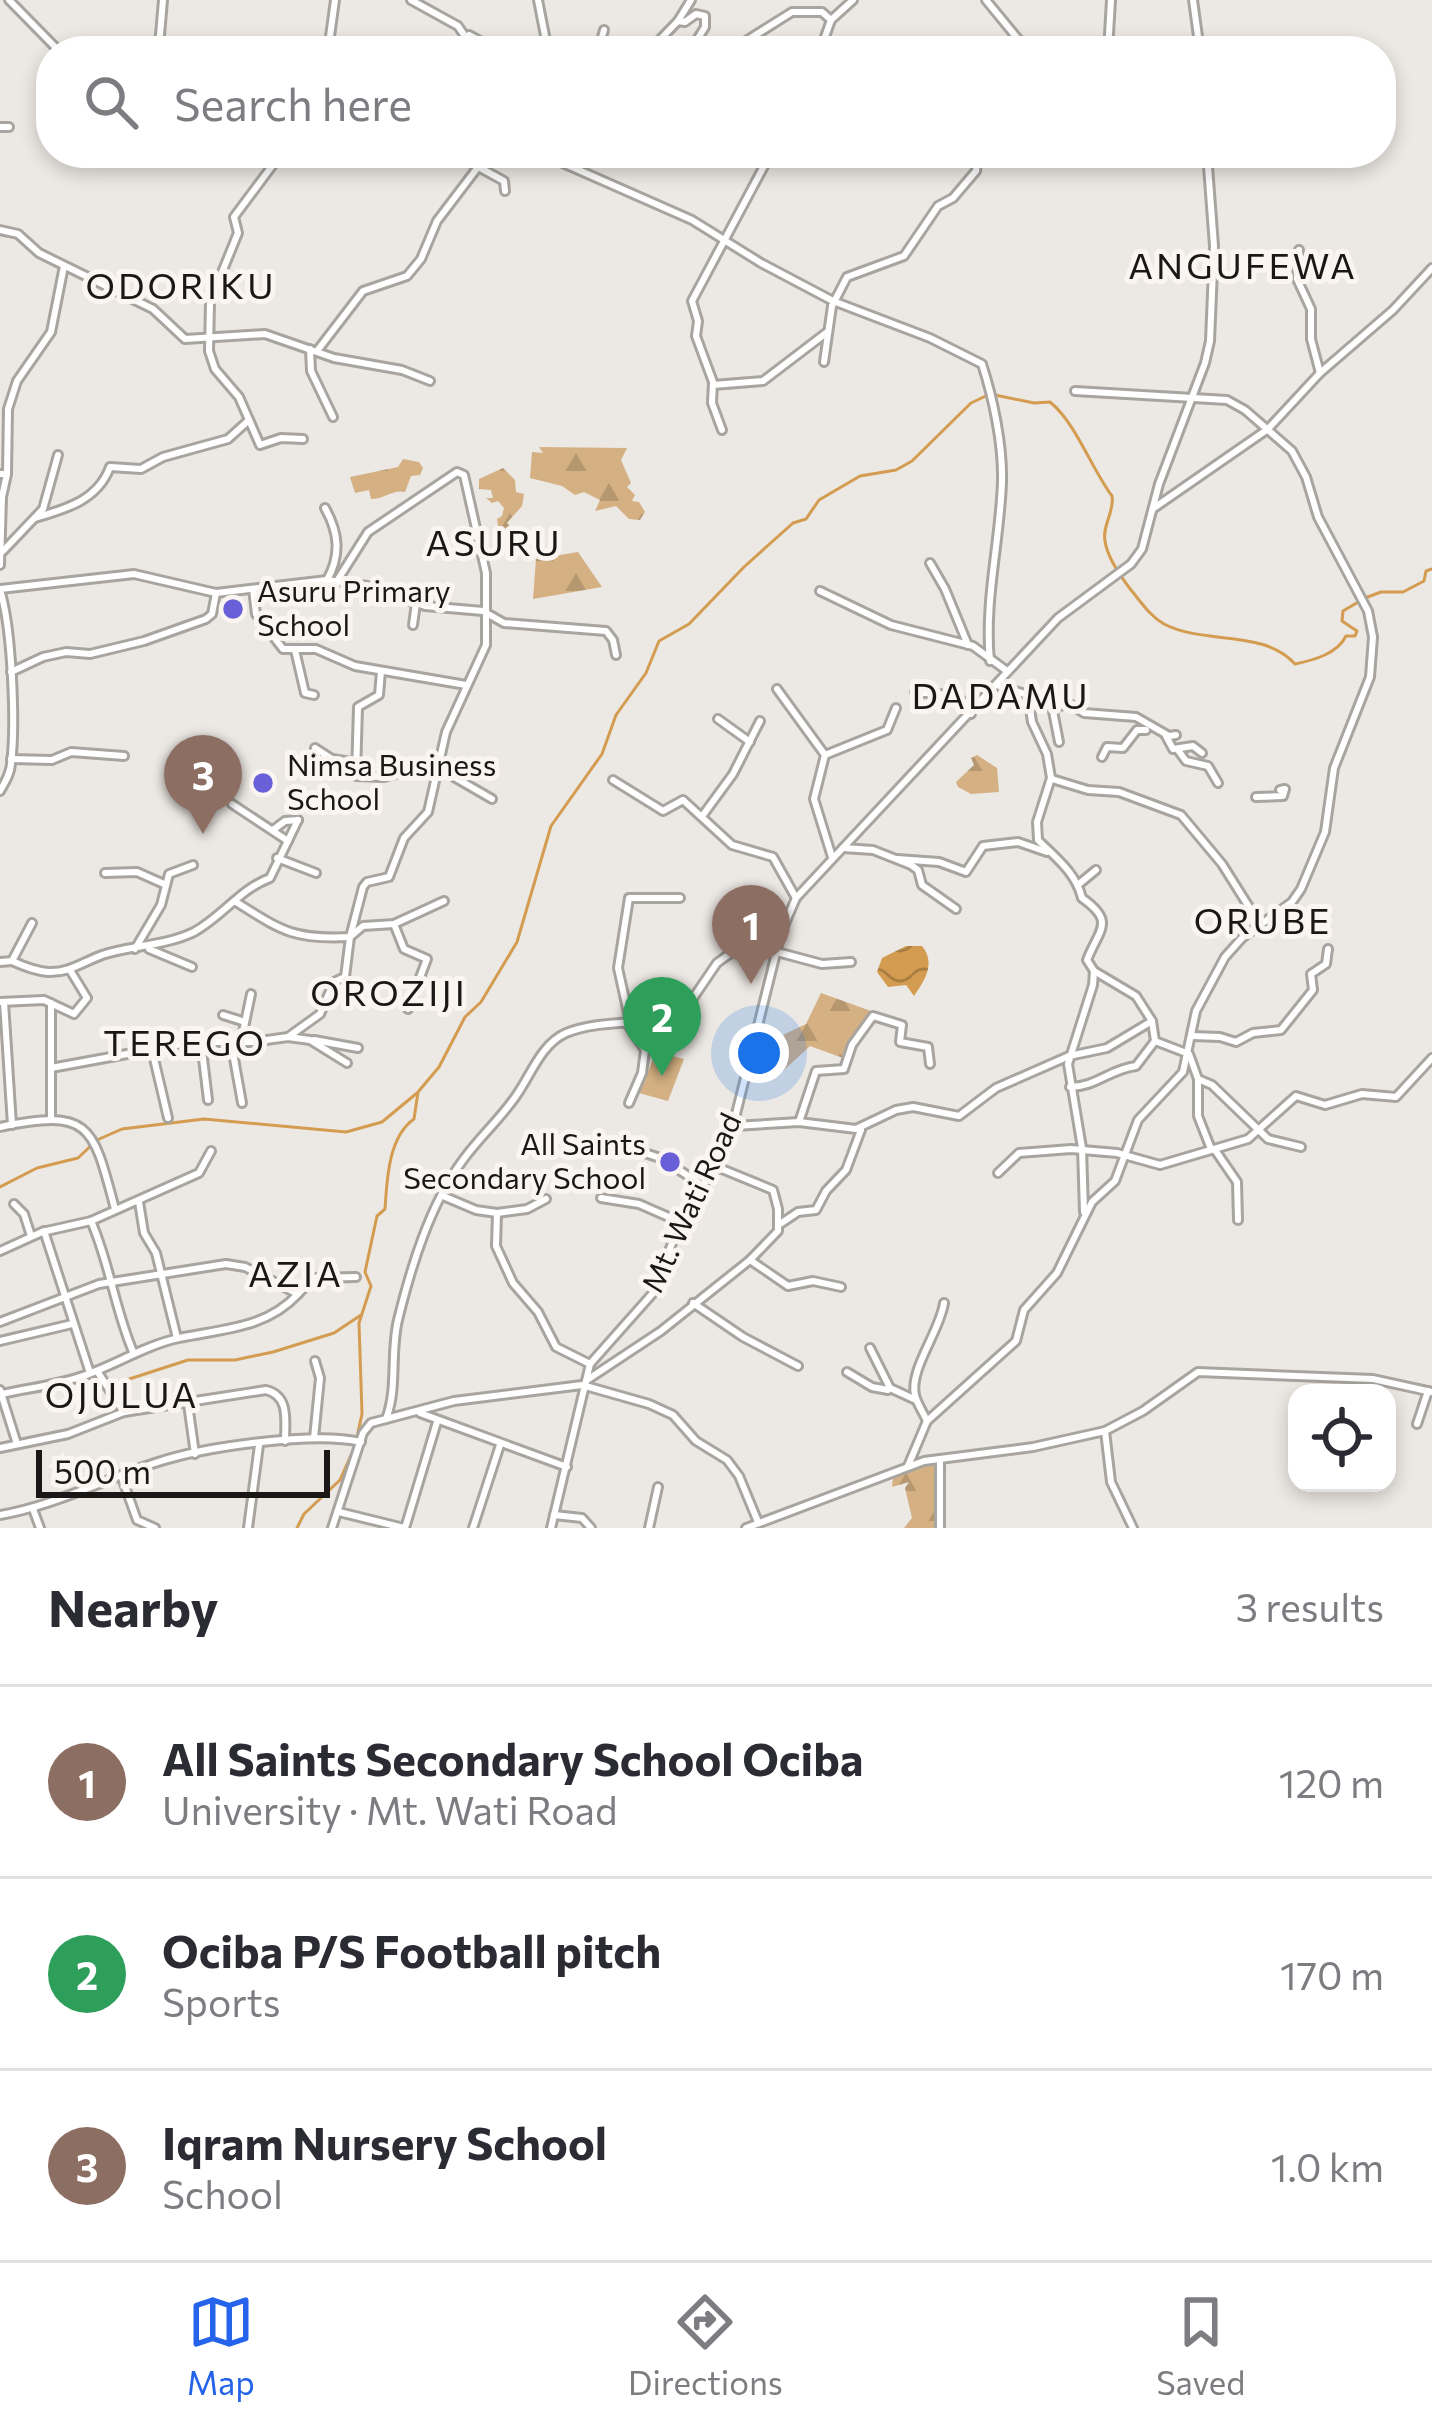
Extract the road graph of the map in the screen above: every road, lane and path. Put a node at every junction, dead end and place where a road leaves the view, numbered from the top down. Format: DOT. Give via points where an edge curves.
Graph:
graph roads {
  1 [pos="9,0"];
  2 [pos="163,0"];
  3 [pos="335,0"];
  4 [pos="411,0"];
  5 [pos="538,0"];
  6 [pos="691,0"];
  7 [pos="854,0"];
  8 [pos="986,0"];
  9 [pos="1111,0"];
  10 [pos="1193,0"];
  11 [pos="831,20"];
  12 [pos="678,21"];
  13 [pos="604,30"];
  14 [pos="465,33"];
  15 [pos="44,36"];
  16 [pos="159,36"];
  17 [pos="330,36"];
  18 [pos="467,36"];
  19 [pos="470,36"];
  20 [pos="547,36"];
  21 [pos="602,36"];
  22 [pos="664,36"];
  23 [pos="700,36"];
  24 [pos="754,36"];
  25 [pos="825,36"];
  26 [pos="1016,36"];
  27 [pos="1109,36"];
  28 [pos="1198,36"];
  29 [pos="270,168"];
  30 [pos="477,168"];
  31 [pos="574,168"];
  32 [pos="763,168"];
  33 [pos="976,168"];
  34 [pos="1209,168"];
  35 [pos="505,191"];
  36 [pos="0,230"];
  37 [pos="724,239"];
  38 [pos="1299,250"];
  39 [pos="64,266"];
  40 [pos="1432,268"];
  41 [pos="833,301"];
  42 [pos="828,331"];
  43 [pos="209,338"];
  44 [pos="314,350"];
  45 [pos="824,362"];
  46 [pos="1320,373"];
  47 [pos="430,381"];
  48 [pos="713,385"];
  49 [pos="1075,391"];
  50 [pos="1191,397"];
  51 [pos="0,398"];
  52 [pos="11,400"];
  53 [pos="333,417"];
  54 [pos="249,420"];
  55 [pos="1268,429"];
  56 [pos="722,430"];
  57 [pos="303,439"];
  58 [pos="58,455"];
  59 [pos="3,474"];
  60 [pos="326,508"];
  61 [pos="1150,510"];
  62 [pos="35,518"];
  63 [pos="3,550"];
  64 [pos="930,563"];
  65 [pos="0,565"];
  66 [pos="327,580"];
  67 [pos="337,581"];
  68 [pos="253,589"];
  69 [pos="0,590"];
  70 [pos="820,591"];
  71 [pos="215,593"];
  72 [pos="416,604"];
  73 [pos="488,613"];
  74 [pos="413,626"];
  75 [pos="968,645"];
  76 [pos="295,650"];
  77 [pos="616,655"];
  78 [pos="990,661"];
  79 [pos="381,671"];
  80 [pos="1008,671"];
  81 [pos="11,672"];
  82 [pos="466,685"];
  83 [pos="996,686"];
  84 [pos="778,689"];
  85 [pos="915,692"];
  86 [pos="314,695"];
  87 [pos="1028,695"];
  88 [pos="1069,704"];
  89 [pos="896,708"];
  90 [pos="970,714"];
  91 [pos="718,719"];
  92 [pos="760,721"];
  93 [pos="1147,729"];
  94 [pos="1176,735"];
  95 [pos="750,742"];
  96 [pos="1059,742"];
  97 [pos="315,748"];
  98 [pos="1178,750"];
  99 [pos="1202,752"];
  100 [pos="825,755"];
  101 [pos="124,756"];
  102 [pos="1102,757"];
  103 [pos="11,759"];
  104 [pos="439,762"];
  105 [pos="357,764"];
  106 [pos="1051,778"];
  107 [pos="613,780"];
  108 [pos="1218,783"];
  109 [pos="1280,790"];
  110 [pos="0,791"];
  111 [pos="1256,797"];
  112 [pos="492,799"];
  113 [pos="232,804"];
  114 [pos="703,814"];
  115 [pos="273,830"];
  116 [pos="288,841"];
  117 [pos="843,848"];
  118 [pos="832,857"];
  119 [pos="277,858"];
  120 [pos="897,859"];
  121 [pos="1060,860"];
  122 [pos="193,865"];
  123 [pos="1096,870"];
  124 [pos="105,872"];
  125 [pos="316,873"];
  126 [pos="164,884"];
  127 [pos="1079,884"];
  128 [pos="680,898"];
  129 [pos="796,898"];
  130 [pos="444,901"];
  131 [pos="236,902"];
  132 [pos="956,910"];
  133 [pos="32,923"];
  134 [pos="394,924"];
  135 [pos="1261,926"];
  136 [pos="781,933"];
  137 [pos="350,938"];
  138 [pos="146,947"];
  139 [pos="1328,949"];
  140 [pos="134,950"];
  141 [pos="777,952"];
  142 [pos="12,961"];
  143 [pos="0,962"];
  144 [pos="851,962"];
  145 [pos="192,967"];
  146 [pos="70,970"];
  147 [pos="1094,971"];
  148 [pos="251,994"];
  149 [pos="2,1002"];
  150 [pos="51,1003"];
  151 [pos="408,1009"];
  152 [pos="223,1015"];
  153 [pos="1152,1021"];
  154 [pos="244,1022"];
  155 [pos="628,1022"];
  156 [pos="288,1036"];
  157 [pos="1192,1036"];
  158 [pos="310,1040"];
  159 [pos="201,1042"];
  160 [pos="236,1042"];
  161 [pos="1155,1042"];
  162 [pos="358,1048"];
  163 [pos="152,1049"];
  164 [pos="1189,1054"];
  165 [pos="1432,1058"];
  166 [pos="1067,1060"];
  167 [pos="346,1063"];
  168 [pos="930,1064"];
  169 [pos="51,1068"];
  170 [pos="1198,1079"];
  171 [pos="1070,1087"];
  172 [pos="208,1100"];
  173 [pos="242,1102"];
  174 [pos="629,1103"];
  175 [pos="51,1118"];
  176 [pos="168,1118"];
  177 [pos="799,1122"];
  178 [pos="12,1125"];
  179 [pos="734,1126"];
  180 [pos="0,1127"];
  181 [pos="863,1128"];
  182 [pos="1259,1132"];
  183 [pos="1301,1147"];
  184 [pos="1082,1148"];
  185 [pos="1213,1149"];
  186 [pos="211,1151"];
  187 [pos="642,1152"];
  188 [pos="1125,1155"];
  189 [pos="716,1167"];
  190 [pos="998,1173"];
  191 [pos="703,1186"];
  192 [pos="443,1196"];
  193 [pos="601,1198"];
  194 [pos="546,1199"];
  195 [pos="139,1202"];
  196 [pos="14,1204"];
  197 [pos="116,1209"];
  198 [pos="497,1214"];
  199 [pos="1085,1216"];
  200 [pos="1238,1220"];
  201 [pos="91,1221"];
  202 [pos="680,1222"];
  203 [pos="780,1224"];
  204 [pos="44,1231"];
  205 [pos="32,1236"];
  206 [pos="0,1251"];
  207 [pos="750,1260"];
  208 [pos="160,1274"];
  209 [pos="356,1277"];
  210 [pos="110,1282"];
  211 [pos="841,1287"];
  212 [pos="298,1294"];
  213 [pos="64,1295"];
  214 [pos="693,1303"];
  215 [pos="944,1303"];
  216 [pos="0,1322"];
  217 [pos="73,1324"];
  218 [pos="177,1338"];
  219 [pos="0,1341"];
  220 [pos="871,1348"];
  221 [pos="134,1355"];
  222 [pos="315,1361"];
  223 [pos="590,1364"];
  224 [pos="798,1366"];
  225 [pos="94,1372"];
  226 [pos="848,1372"];
  227 [pos="583,1383"];
  228 [pos="892,1390"];
  229 [pos="1,1392"];
  230 [pos="1430,1392"];
  231 [pos="916,1400"];
  232 [pos="188,1404"];
  233 [pos="417,1411"];
  234 [pos="124,1412"];
  235 [pos="386,1419"];
  236 [pos="927,1421"];
  237 [pos="437,1422"];
  238 [pos="1417,1424"];
  239 [pos="1105,1431"];
  240 [pos="314,1438"];
  241 [pos="285,1441"];
  242 [pos="361,1442"];
  243 [pos="17,1444"];
  244 [pos="259,1445"];
  245 [pos="500,1445"];
  246 [pos="0,1448"];
  247 [pos="194,1454"];
  248 [pos="940,1459"];
  249 [pos="908,1466"];
  250 [pos="566,1467"];
  251 [pos="121,1475"];
  252 [pos="658,1487"];
  253 [pos="33,1509"];
  254 [pos="339,1512"];
  255 [pos="0,1515"];
  256 [pos="554,1515"];
  257 [pos="758,1522"];
  258 [pos="40,1528"];
  259 [pos="155,1528"];
  260 [pos="248,1528"];
  261 [pos="332,1528"];
  262 [pos="405,1528"];
  263 [pos="473,1528"];
  264 [pos="550,1528"];
  265 [pos="591,1528"];
  266 [pos="649,1528"];
  267 [pos="746,1528"];
  268 [pos="940,1528"];
  269 [pos="1133,1528"];
  1 -- 15 [label="street"];
  2 -- 16 [label="street"];
  3 -- 17 [label="street"];
  4 -- 14 [label="street"];
  5 -- 20 [label="street"];
  6 -- 12 [label="street"];
  7 -- 11 [label="street"];
  8 -- 26 [label="street"];
  9 -- 27 [label="street"];
  10 -- 28 [label="street"];
  11 -- 24 [label="street" via="822,12 792,12"];
  11 -- 25 [label="street"];
  12 -- 22 [label="street"];
  12 -- 23 [label="street" via="705,16"];
  13 -- 21 [label="street"];
  14 -- 18 [label="street"];
  14 -- 19 [label="street"];
  29 -- 43 [label="street" via="233,217 239,232 211,296"];
  30 -- 35 [label="street" via="504,181"];
  30 -- 44 [label="street" via="405,279 363,291"];
  31 -- 37 [label="street"];
  32 -- 37 [label="street"];
  33 -- 41 [label="street" via="904,256 847,277"];
  34 -- 50 [label="street, Mt. Wati Road" via="1212,316"];
  36 -- 39 [label="street"];
  37 -- 41 [label="street"];
  37 -- 48 [label="street" via="692,300"];
  38 -- 46 [label="street" via="1297,279 1311,309"];
  39 -- 43 [label="street" via="153,309 185,339"];
  39 -- 52 [label="street" via="51,332"];
  40 -- 46 [label="street"];
  41 -- 42 [label="street"];
  41 -- 78 [label="street" via="982,364 1002,482"];
  42 -- 45 [label="street"];
  42 -- 48 [label="street" via="764,381"];
  43 -- 44 [label="street" via="265,334"];
  43 -- 54 [label="street" via="213,365"];
  44 -- 47 [label="street"];
  44 -- 53 [label="street" via="311,371"];
  46 -- 55 [label="street"];
  48 -- 56 [label="street"];
  49 -- 50 [label="street"];
  50 -- 55 [label="street" via="1235,404"];
  50 -- 61 [label="street, Mt. Wati Road"];
  51 -- 52 [label="street"];
  52 -- 59 [label="street"];
  54 -- 57 [label="street" via="261,446"];
  54 -- 62 [label="street" via="228,439 141,470 110,467 74,506"];
  55 -- 61 [label="street"];
  55 -- 135 [label="street" via="1299,461 1318,517 1364,602 1373,647 1368,683 1334,768 1320,846 1298,895"];
  58 -- 62 [label="street"];
  59 -- 63 [label="street"];
  60 -- 66 [label="street" via="337,534"];
  61 -- 80 [label="street, Mt. Wati Road" via="1138,556 1069,608"];
  62 -- 63 [label="street"];
  63 -- 65 [label="street"];
  64 -- 75 [label="street"];
  66 -- 67 [label="street"];
  66 -- 68 [label="street"];
  67 -- 72 [label="street"];
  67 -- 73 [label="street" via="368,532 460,470 478,528"];
  68 -- 71 [label="street"];
  68 -- 76 [label="street" via="258,617 283,649"];
  69 -- 71 [label="street" via="140,574"];
  69 -- 81 [label="street"];
  70 -- 75 [label="street" via="891,625"];
  71 -- 81 [label="street" via="206,619 90,654 43,657"];
  72 -- 73 [label="street"];
  72 -- 74 [label="street"];
  73 -- 77 [label="street" via="504,623 606,631"];
  73 -- 82 [label="street" via="486,645"];
  75 -- 78 [label="street"];
  76 -- 79 [label="street"];
  76 -- 86 [label="street" via="305,693"];
  78 -- 80 [label="street"];
  79 -- 82 [label="street"];
  79 -- 105 [label="street" via="379,695 358,707"];
  80 -- 83 [label="street, Mt. Wati Road"];
  81 -- 103 [label="street"];
  82 -- 104 [label="street"];
  83 -- 87 [label="street"];
  83 -- 90 [label="street, Mt. Wati Road"];
  84 -- 100 [label="street"];
  85 -- 90 [label="street" via="958,697"];
  87 -- 88 [label="street"];
  87 -- 106 [label="street"];
  88 -- 93 [label="street" via="1136,717"];
  88 -- 96 [label="street" via="1053,711"];
  89 -- 100 [label="street" via="887,730"];
  90 -- 117 [label="street, Mt. Wati Road"];
  91 -- 95 [label="street"];
  92 -- 95 [label="street"];
  93 -- 94 [label="street"];
  93 -- 98 [label="street"];
  93 -- 102 [label="street"];
  95 -- 114 [label="street"];
  97 -- 105 [label="street"];
  98 -- 99 [label="street"];
  98 -- 108 [label="street" via="1208,766"];
  100 -- 118 [label="street" via="814,799"];
  101 -- 103 [label="street"];
  103 -- 110 [label="street"];
  104 -- 105 [label="street" via="373,779 356,776"];
  104 -- 112 [label="street"];
  104 -- 137 [label="street" via="428,812 404,838 389,877 363,887"];
  106 -- 121 [label="street" via="1037,836"];
  106 -- 135 [label="street" via="1181,815"];
  107 -- 114 [label="street" via="663,811 683,800"];
  109 -- 111 [label="street" via="1282,796"];
  113 -- 115 [label="street"];
  114 -- 129 [label="street" via="733,845 773,857"];
  115 -- 116 [label="street"];
  115 -- 116 [label="street" via="298,820"];
  116 -- 119 [label="street"];
  117 -- 118 [label="street, Mt. Wati Road"];
  117 -- 120 [label="street"];
  118 -- 129 [label="street, Mt. Wati Road"];
  119 -- 125 [label="street"];
  119 -- 131 [label="street" via="270,878"];
  120 -- 121 [label="street" via="966,872 980,847 1014,842"];
  120 -- 132 [label="street"];
  121 -- 127 [label="street"];
  122 -- 126 [label="street" via="173,870"];
  123 -- 127 [label="street"];
  124 -- 126 [label="street" via="137,872"];
  126 -- 140 [label="street"];
  127 -- 147 [label="street" via="1102,917 1087,960"];
  128 -- 155 [label="street" via="629,898 618,970"];
  129 -- 136 [label="street, Mt. Wati Road"];
  130 -- 134 [label="street"];
  131 -- 137 [label="street" via="289,934"];
  131 -- 138 [label="street" via="196,931"];
  133 -- 142 [label="street"];
  134 -- 137 [label="street" via="363,926"];
  134 -- 151 [label="street" via="404,949 427,959"];
  135 -- 157 [label="street" via="1225,957 1201,998"];
  136 -- 141 [label="street, Mt. Wati Road"];
  136 -- 155 [label="street" via="717,963 683,1013"];
  137 -- 156 [label="street" via="345,977 334,982 320,1014"];
  138 -- 140 [label="street"];
  138 -- 145 [label="street"];
  139 -- 157 [label="street" via="1324,967 1311,974 1313,990 1280,1030 1236,1042"];
  140 -- 146 [label="street"];
  141 -- 144 [label="street"];
  141 -- 179 [label="street, Mt. Wati Road"];
  142 -- 143 [label="street"];
  142 -- 146 [label="street"];
  146 -- 150 [label="street" via="86,1003 70,1016"];
  147 -- 153 [label="street" via="1131,991"];
  147 -- 166 [label="street"];
  148 -- 154 [label="street"];
  149 -- 150 [label="street"];
  149 -- 178 [label="street"];
  150 -- 169 [label="street"];
  152 -- 154 [label="street"];
  153 -- 161 [label="street"];
  153 -- 166 [label="street"];
  154 -- 160 [label="street"];
  155 -- 174 [label="street" via="645,1050"];
  155 -- 192 [label="street" via="555,1040"];
  156 -- 158 [label="street"];
  156 -- 160 [label="street"];
  157 -- 164 [label="street"];
  158 -- 162 [label="street"];
  158 -- 167 [label="street"];
  159 -- 160 [label="street"];
  159 -- 163 [label="street"];
  159 -- 172 [label="street"];
  160 -- 173 [label="street"];
  161 -- 164 [label="street"];
  161 -- 171 [label="street" via="1136,1066"];
  163 -- 169 [label="street"];
  163 -- 176 [label="street"];
  164 -- 170 [label="street"];
  164 -- 188 [label="street" via="1177,1081 1138,1120"];
  165 -- 182 [label="street" via="1396,1097 1362,1094 1325,1105 1295,1096"];
  166 -- 171 [label="street"];
  166 -- 181 [label="street" via="996,1088 959,1116 902,1108"];
  168 -- 177 [label="street" via="928,1047 900,1042 902,1025 873,1016 844,1069 816,1071"];
  169 -- 175 [label="street"];
  170 -- 182 [label="street"];
  170 -- 185 [label="street" via="1199,1121"];
  171 -- 184 [label="street"];
  175 -- 178 [label="street"];
  175 -- 197 [label="street" via="71,1121 97,1146"];
  177 -- 179 [label="street"];
  177 -- 181 [label="street"];
  178 -- 180 [label="street"];
  179 -- 189 [label="street, Mt. Wati Road"];
  181 -- 203 [label="street" via="846,1170 816,1210"];
  182 -- 183 [label="street"];
  182 -- 185 [label="street"];
  184 -- 188 [label="street"];
  184 -- 190 [label="street" via="1019,1153"];
  184 -- 199 [label="street"];
  185 -- 188 [label="street" via="1160,1166"];
  185 -- 200 [label="street" via="1237,1182"];
  186 -- 195 [label="street" via="200,1173"];
  187 -- 191 [label="street"];
  188 -- 199 [label="street"];
  189 -- 191 [label="street, Mt. Wati Road"];
  189 -- 203 [label="street" via="770,1187"];
  191 -- 202 [label="street, Mt. Wati Road"];
  192 -- 198 [label="street"];
  192 -- 235 [label="street" via="410,1270"];
  193 -- 202 [label="street"];
  194 -- 198 [label="street"];
  195 -- 197 [label="street"];
  195 -- 208 [label="street"];
  196 -- 205 [label="street"];
  197 -- 201 [label="street"];
  198 -- 223 [label="street" via="496,1246 513,1282 556,1347"];
  199 -- 236 [label="street" via="1058,1273 1024,1310 1016,1341"];
  201 -- 204 [label="street"];
  201 -- 210 [label="street"];
  202 -- 223 [label="street, Mt. Wati Road" via="652,1293"];
  203 -- 207 [label="street"];
  204 -- 205 [label="street"];
  204 -- 213 [label="street"];
  205 -- 206 [label="street"];
  207 -- 211 [label="street" via="788,1286"];
  207 -- 214 [label="street"];
  208 -- 210 [label="street"];
  208 -- 212 [label="street" via="239,1265"];
  208 -- 218 [label="street"];
  209 -- 212 [label="street" via="313,1278"];
  210 -- 213 [label="street"];
  210 -- 221 [label="street"];
  212 -- 218 [label="street" via="270,1316"];
  213 -- 216 [label="street"];
  213 -- 217 [label="street"];
  214 -- 224 [label="street"];
  214 -- 227 [label="street"];
  215 -- 231 [label="street" via="915,1376"];
  217 -- 219 [label="street"];
  217 -- 225 [label="street"];
  218 -- 221 [label="street"];
  220 -- 228 [label="street"];
  221 -- 225 [label="street"];
  222 -- 240 [label="street"];
  223 -- 227 [label="street, Mt. Wati Road"];
  225 -- 229 [label="street"];
  225 -- 234 [label="street"];
  226 -- 228 [label="street"];
  227 -- 233 [label="street"];
  227 -- 250 [label="street, Mt. Wati Road"];
  227 -- 257 [label="street" via="673,1415 727,1460"];
  228 -- 231 [label="street"];
  229 -- 243 [label="street"];
  230 -- 238 [label="street"];
  230 -- 239 [label="street" via="1372,1379 1198,1372"];
  231 -- 236 [label="street"];
  232 -- 234 [label="street"];
  232 -- 241 [label="street" via="272,1391 284,1402"];
  232 -- 247 [label="street"];
  233 -- 235 [label="street"];
  233 -- 237 [label="street"];
  234 -- 243 [label="street"];
  235 -- 242 [label="street" via="371,1423"];
  236 -- 249 [label="street"];
  237 -- 245 [label="street"];
  237 -- 262 [label="street"];
  239 -- 248 [label="street"];
  239 -- 269 [label="street" via="1111,1482"];
  240 -- 241 [label="street"];
  240 -- 242 [label="street"];
  241 -- 244 [label="street"];
  242 -- 254 [label="street"];
  243 -- 246 [label="street"];
  244 -- 247 [label="street"];
  244 -- 260 [label="street"];
  245 -- 250 [label="street"];
  245 -- 263 [label="street"];
  247 -- 251 [label="street"];
  248 -- 249 [label="street"];
  248 -- 268 [label="street"];
  249 -- 257 [label="street"];
  250 -- 256 [label="street, Mt. Wati Road"];
  251 -- 253 [label="street"];
  251 -- 259 [label="street" via="137,1520"];
  252 -- 266 [label="street"];
  253 -- 255 [label="street"];
  253 -- 258 [label="street"];
  254 -- 261 [label="street"];
  254 -- 262 [label="street"];
  256 -- 264 [label="street, Mt. Wati Road"];
  256 -- 265 [label="street" via="582,1517"];
  257 -- 267 [label="street"];
}
